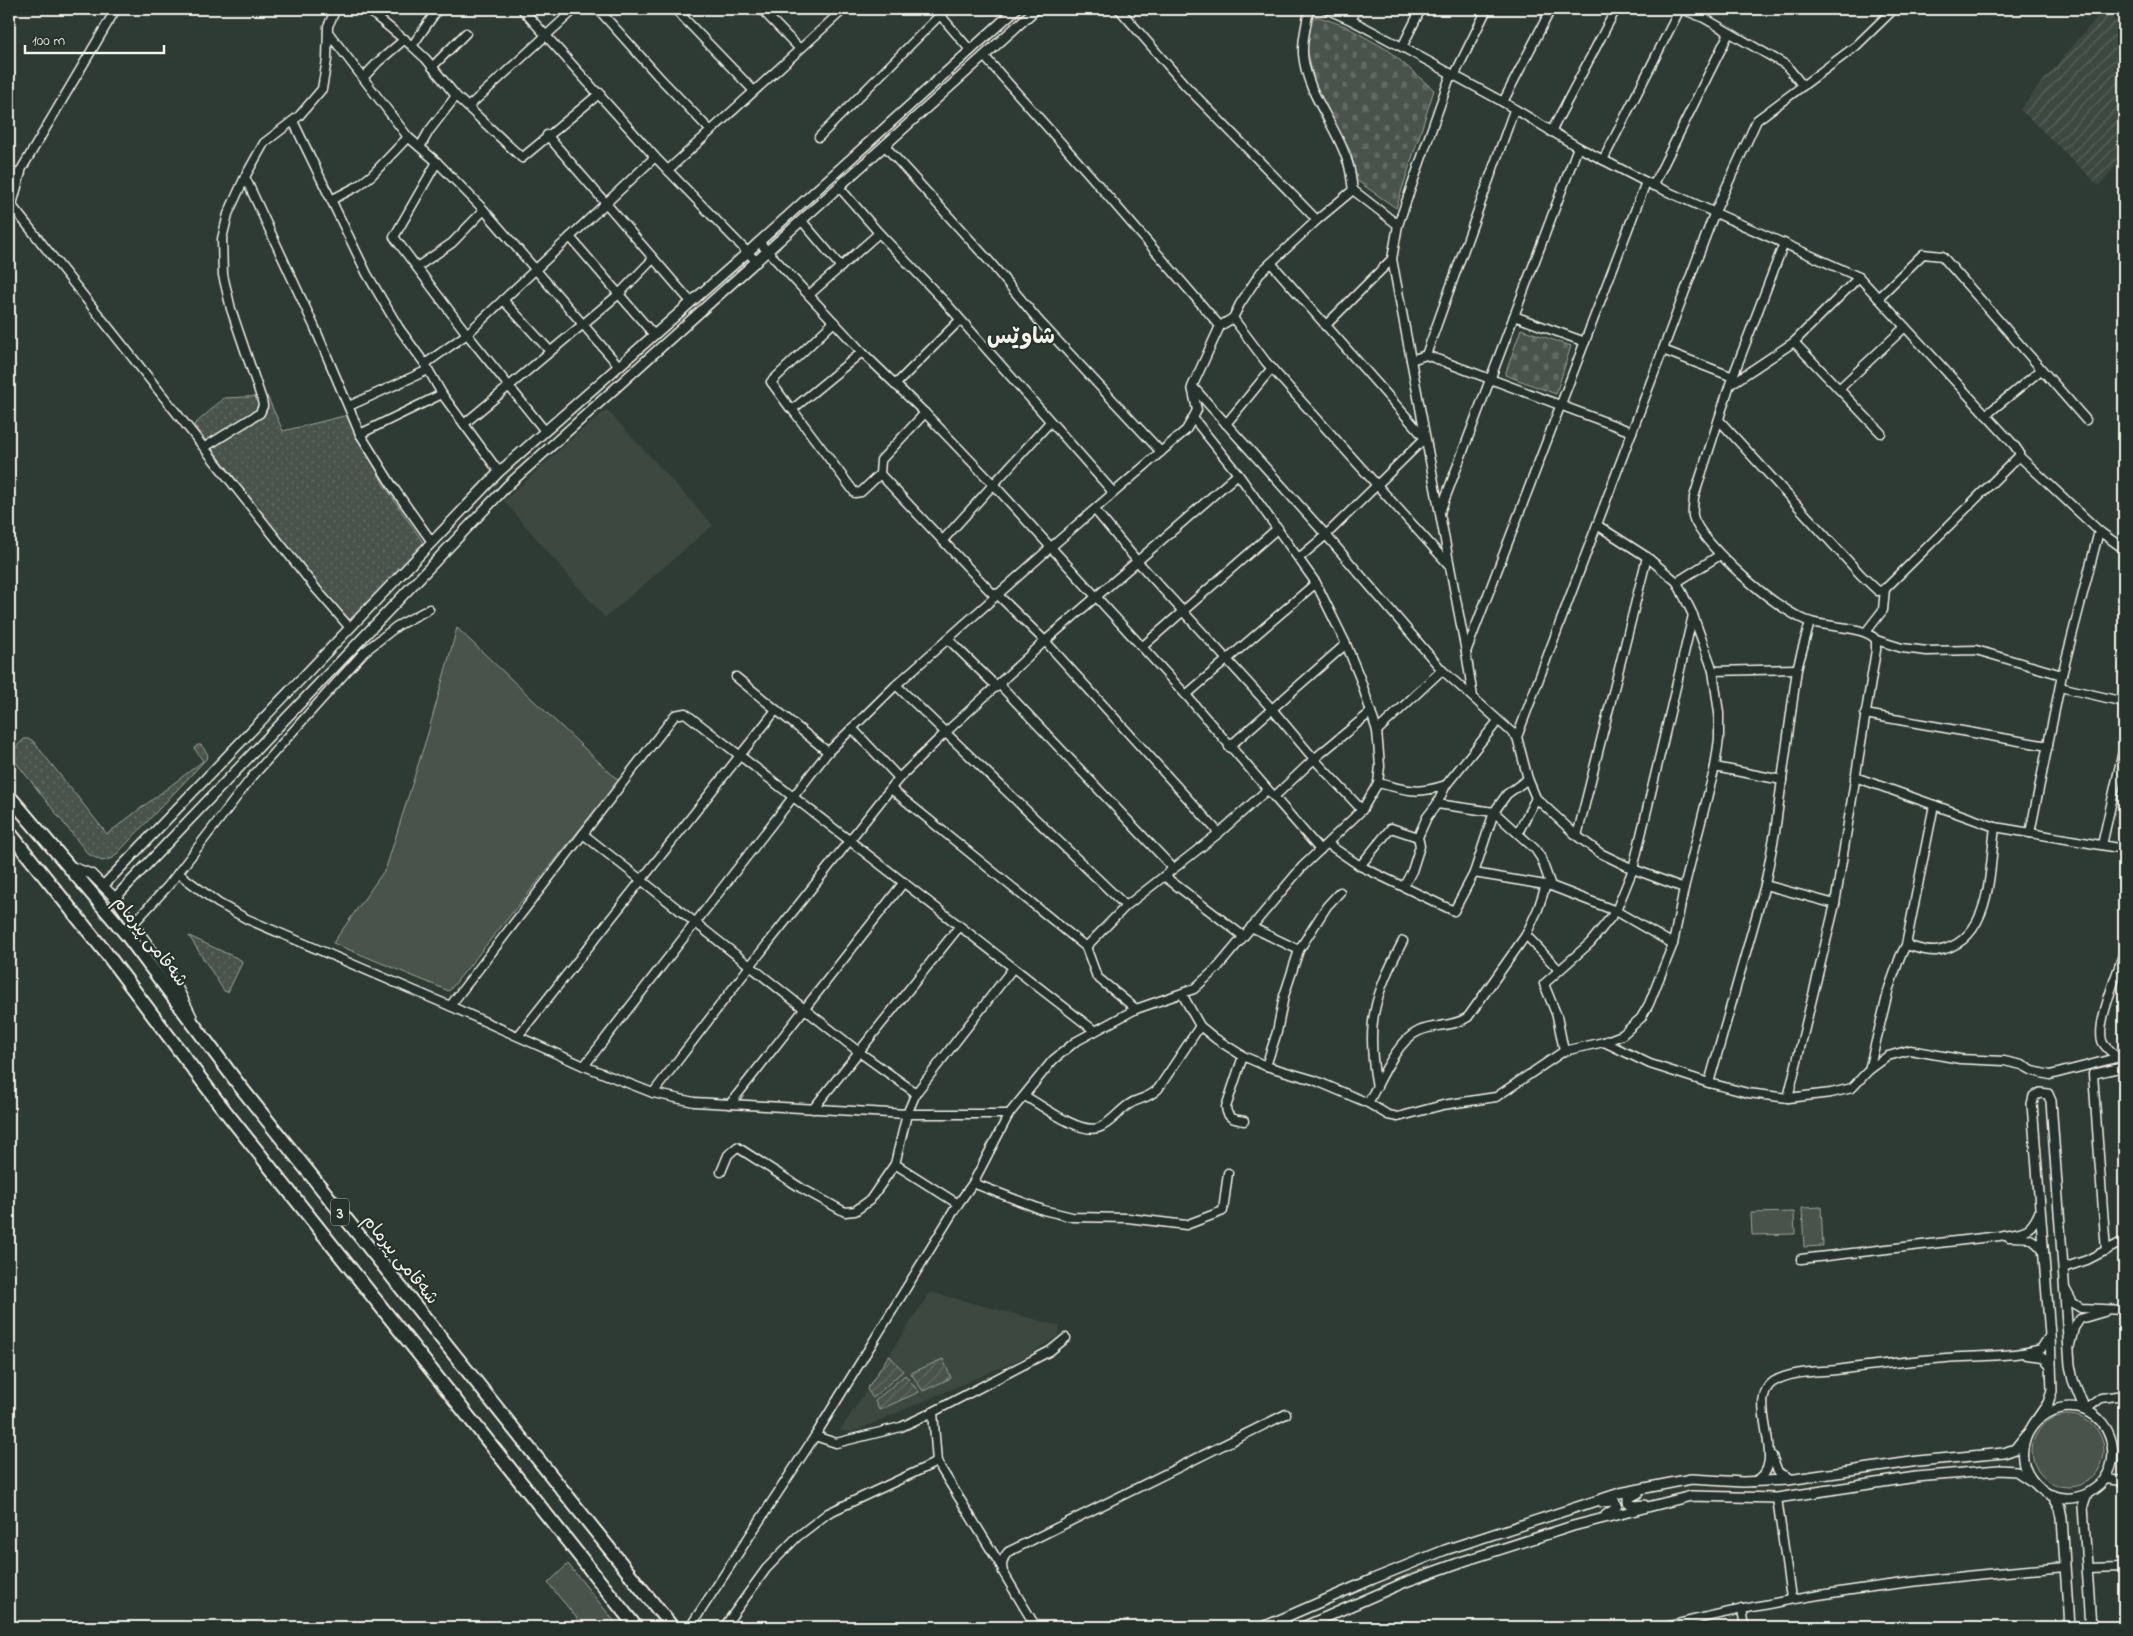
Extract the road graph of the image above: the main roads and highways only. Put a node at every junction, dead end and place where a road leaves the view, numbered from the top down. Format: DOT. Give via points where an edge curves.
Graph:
graph roads {
  1 [pos="9,796"];
  2 [pos="9,832"];
  3 [pos="636,1627"];
  4 [pos="672,1627"];
  1 -- 4 [label="highway, شەقامی پیرمام / 3" via="126,934 251,1100"];
  2 -- 3 [label="highway, 3" via="106,953 230,1117"];
}
